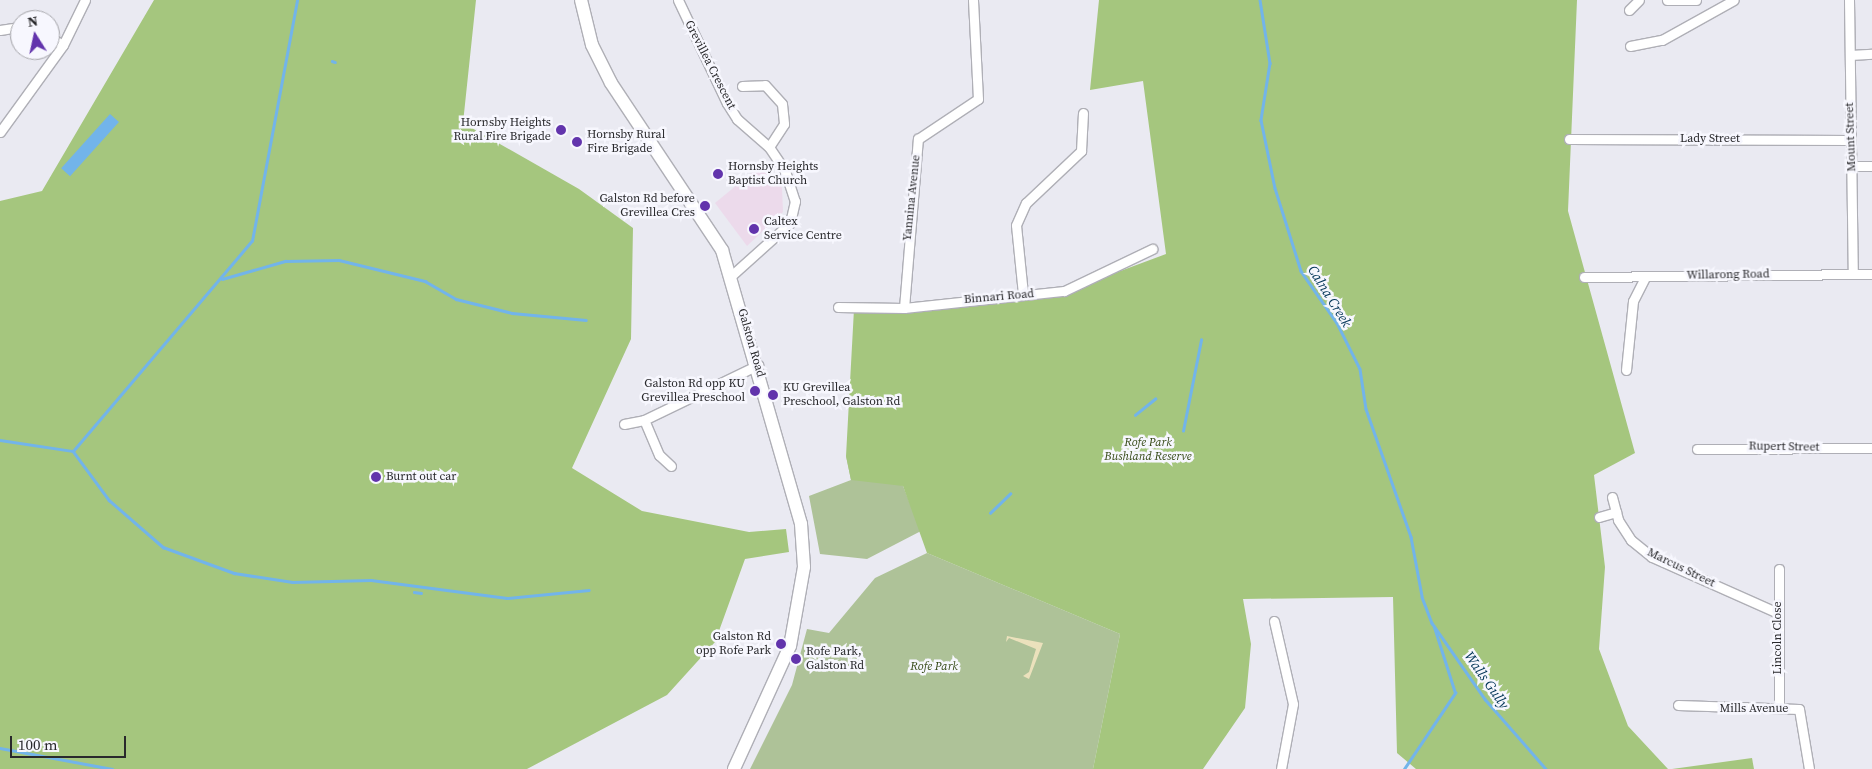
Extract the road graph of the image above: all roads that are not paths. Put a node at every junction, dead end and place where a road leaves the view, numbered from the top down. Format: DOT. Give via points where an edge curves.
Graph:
graph roads {
  1 [pos="85,0"];
  2 [pos="581,0"];
  3 [pos="678,0"];
  4 [pos="973,0"];
  5 [pos="1640,0"];
  6 [pos="1667,0"];
  7 [pos="1696,0"];
  8 [pos="1849,0"];
  9 [pos="1727,2"];
  10 [pos="1629,10"];
  11 [pos="60,42"];
  12 [pos="63,44"];
  13 [pos="1630,46"];
  14 [pos="1872,54"];
  15 [pos="1850,55"];
  16 [pos="742,86"];
  17 [pos="1083,113"];
  18 [pos="0,132"];
  19 [pos="1569,139"];
  20 [pos="1850,140"];
  21 [pos="769,147"];
  22 [pos="1852,166"];
  23 [pos="1872,166"];
  24 [pos="1152,249"];
  25 [pos="732,274"];
  26 [pos="1853,274"];
  27 [pos="1872,274"];
  28 [pos="1646,276"];
  29 [pos="1584,277"];
  30 [pos="1023,294"];
  31 [pos="838,307"];
  32 [pos="904,308"];
  33 [pos="758,365"];
  34 [pos="1626,370"];
  35 [pos="644,420"];
  36 [pos="624,424"];
  37 [pos="1872,448"];
  38 [pos="1697,449"];
  39 [pos="671,466"];
  40 [pos="1612,497"];
  41 [pos="1616,512"];
  42 [pos="1599,517"];
  43 [pos="1779,569"];
  44 [pos="1778,613"];
  45 [pos="1274,621"];
  46 [pos="1678,705"];
  47 [pos="1779,708"];
  48 [pos="734,769"];
  49 [pos="1281,769"];
  50 [pos="1809,769"];
  1 -- 12 [label="street"];
  2 -- 25 [label="main road, Galston Road" via="601,66 707,222"];
  3 -- 21 [label="street, Grevillea Crescent" via="727,103 737,119"];
  4 -- 32 [label="street, Yannina Avenue" via="978,99 918,139"];
  5 -- 10 [label="street"];
  6 -- 7 [label="street"];
  8 -- 15 [label="street, Mount Street"];
  9 -- 13 [label="street" via="1662,40"];
  11 -- 12 [label="street"];
  12 -- 18 [label="street"];
  14 -- 15 [label="street"];
  15 -- 20 [label="street, Mount Street"];
  16 -- 21 [label="street, Grevillea Crescent" via="765,85 782,104 784,124"];
  17 -- 30 [label="street" via="1081,151 1026,203 1016,225"];
  19 -- 20 [label="street, Lady Street"];
  20 -- 22 [label="street, Mount Street"];
  21 -- 25 [label="street, Grevillea Crescent" via="784,171 795,210 765,249"];
  22 -- 23 [label="street"];
  22 -- 26 [label="street, Mount Street"];
  24 -- 30 [label="street, Binnari Road" via="1064,291"];
  25 -- 33 [label="main road, Galston Road"];
  26 -- 27 [label="street, Willarong Road"];
  26 -- 28 [label="street, Willarong Road"];
  28 -- 29 [label="street, Willarong Road"];
  28 -- 34 [label="street" via="1633,301"];
  30 -- 32 [label="street, Binnari Road"];
  31 -- 32 [label="street, Binnari Road"];
  33 -- 35 [label="street"];
  33 -- 48 [label="main road, Galston Road" via="796,504 804,567 785,660"];
  35 -- 36 [label="street"];
  35 -- 39 [label="street" via="659,455"];
  37 -- 38 [label="street, Rupert Street"];
  40 -- 41 [label="street, Marcus Street"];
  41 -- 42 [label="street"];
  41 -- 44 [label="street, Marcus Street" via="1631,540 1652,557"];
  43 -- 44 [label="street, Lincoln Close"];
  44 -- 47 [label="street, Lincoln Close"];
  45 -- 49 [label="street" via="1294,704"];
  46 -- 47 [label="street, Mills Avenue"];
  47 -- 50 [label="street, Mills Avenue" via="1799,709"];
}
